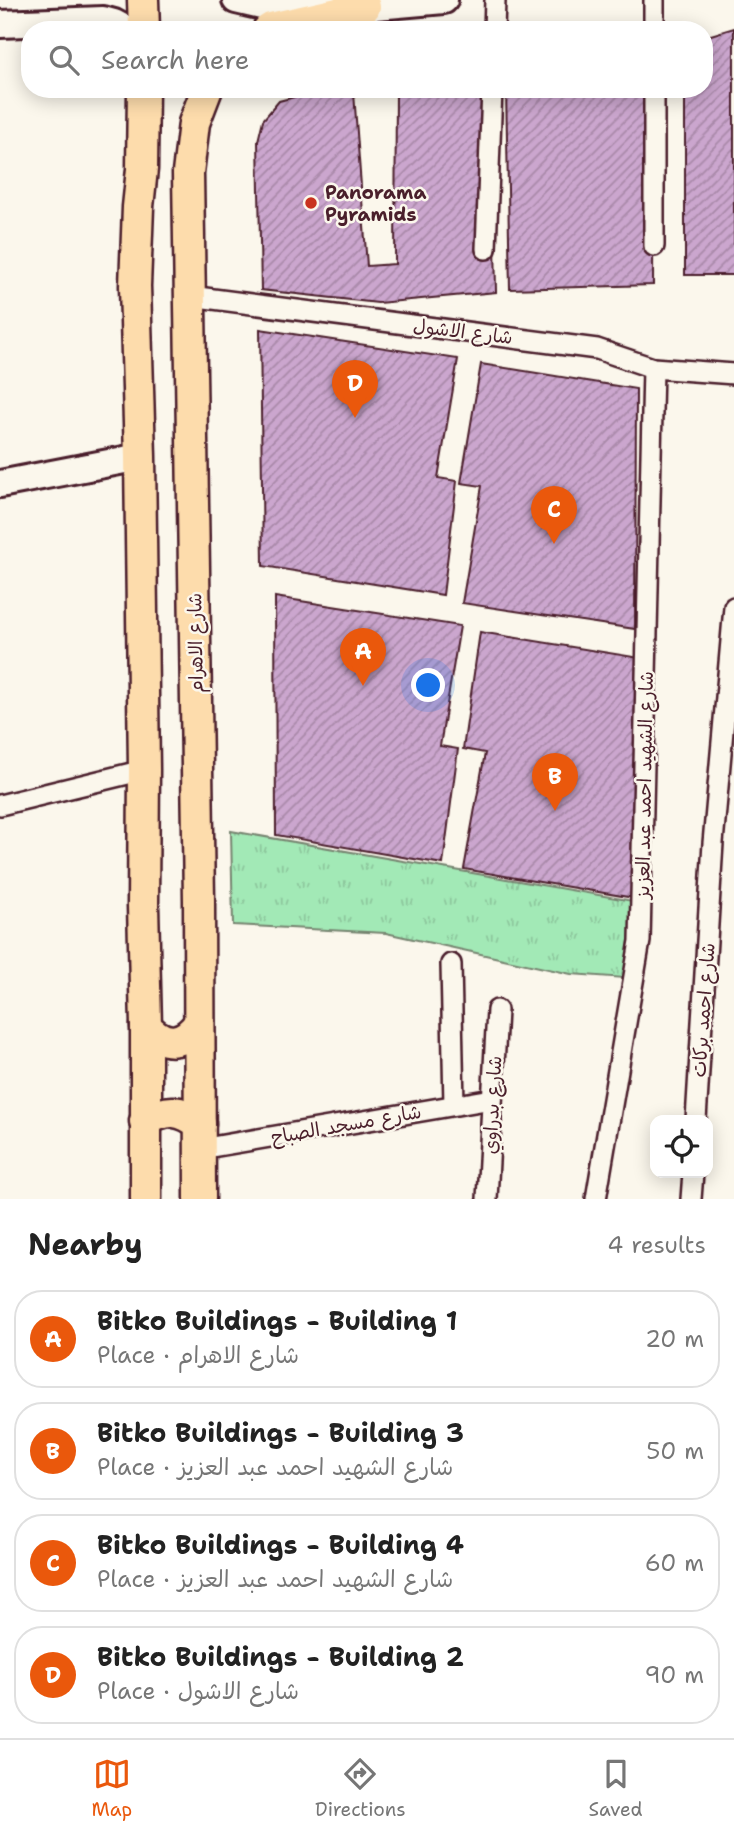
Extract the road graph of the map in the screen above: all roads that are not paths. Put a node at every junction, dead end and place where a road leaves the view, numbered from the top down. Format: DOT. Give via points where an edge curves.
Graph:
graph roads {
  1 [pos="111,0"];
  2 [pos="143,0"];
  3 [pos="236,0"];
  4 [pos="444,0"];
  5 [pos="495,0"];
  6 [pos="654,0"];
  7 [pos="407,2"];
  8 [pos="365,7"];
  9 [pos="92,20"];
  10 [pos="69,21"];
  11 [pos="99,21"];
  12 [pos="144,21"];
  13 [pos="299,21"];
  14 [pos="494,21"];
  15 [pos="654,21"];
  16 [pos="21,23"];
  17 [pos="0,24"];
  18 [pos="143,98"];
  19 [pos="204,98"];
  20 [pos="492,98"];
  21 [pos="654,98"];
  22 [pos="654,246"];
  23 [pos="486,249"];
  24 [pos="190,296"];
  25 [pos="653,368"];
  26 [pos="734,374"];
  27 [pos="141,457"];
  28 [pos="0,485"];
  29 [pos="734,607"];
  30 [pos="144,770"];
  31 [pos="0,805"];
  32 [pos="451,964"];
  33 [pos="497,1010"];
  34 [pos="199,1023"];
  35 [pos="146,1026"];
  36 [pos="492,1099"];
  37 [pos="454,1105"];
  38 [pos="696,1115"];
  39 [pos="145,1121"];
  40 [pos="200,1136"];
  41 [pos="693,1178"];
  42 [pos="146,1199"];
  43 [pos="200,1199"];
  44 [pos="487,1199"];
  45 [pos="596,1199"];
  46 [pos="691,1199"];
  1 -- 9 [label="main road"];
  2 -- 12 [label="main road"];
  3 -- 8 [label="main road" via="266,7"];
  4 -- 7 [label="main road"];
  5 -- 14 [label="street"];
  6 -- 15 [label="street"];
  7 -- 8 [label="main road"];
  8 -- 13 [label="main road"];
  9 -- 10 [label="main road"];
  9 -- 11 [label="main road"];
  16 -- 17 [label="main road"];
  18 -- 27 [label="main road" via="135,286"];
  19 -- 24 [label="main road, شارع الاهرام" via="194,123 188,173"];
  20 -- 23 [label="street"];
  21 -- 22 [label="street"];
  24 -- 25 [label="street, شارع الاشول" via="597,349"];
  24 -- 34 [label="main road, شارع الاهرام"];
  25 -- 26 [label="street, شارع الاشول"];
  25 -- 45 [label="street, شارع الشهيد احمد عبد العزيز" via="640,941"];
  27 -- 28 [label="main road"];
  27 -- 30 [label="main road"];
  29 -- 38 [label="street, شارع احمد بركات"];
  30 -- 31 [label="street"];
  30 -- 35 [label="main road"];
  32 -- 37 [label="street"];
  33 -- 36 [label="street, شارع بدراوي"];
  34 -- 35 [label="main road" via="180,1040 167,1041"];
  34 -- 40 [label="main road, شارع الاهرام"];
  35 -- 39 [label="main road"];
  36 -- 37 [label="street, شارع مسجد الصباح"];
  36 -- 44 [label="street, شارع بدراوي"];
  37 -- 40 [label="street, شارع مسجد الصباح"];
  39 -- 40 [label="main road" via="174,1111 188,1115"];
  39 -- 42 [label="main road"];
  40 -- 43 [label="main road, شارع الاهرام"];
  41 -- 46 [label="street"];
}
